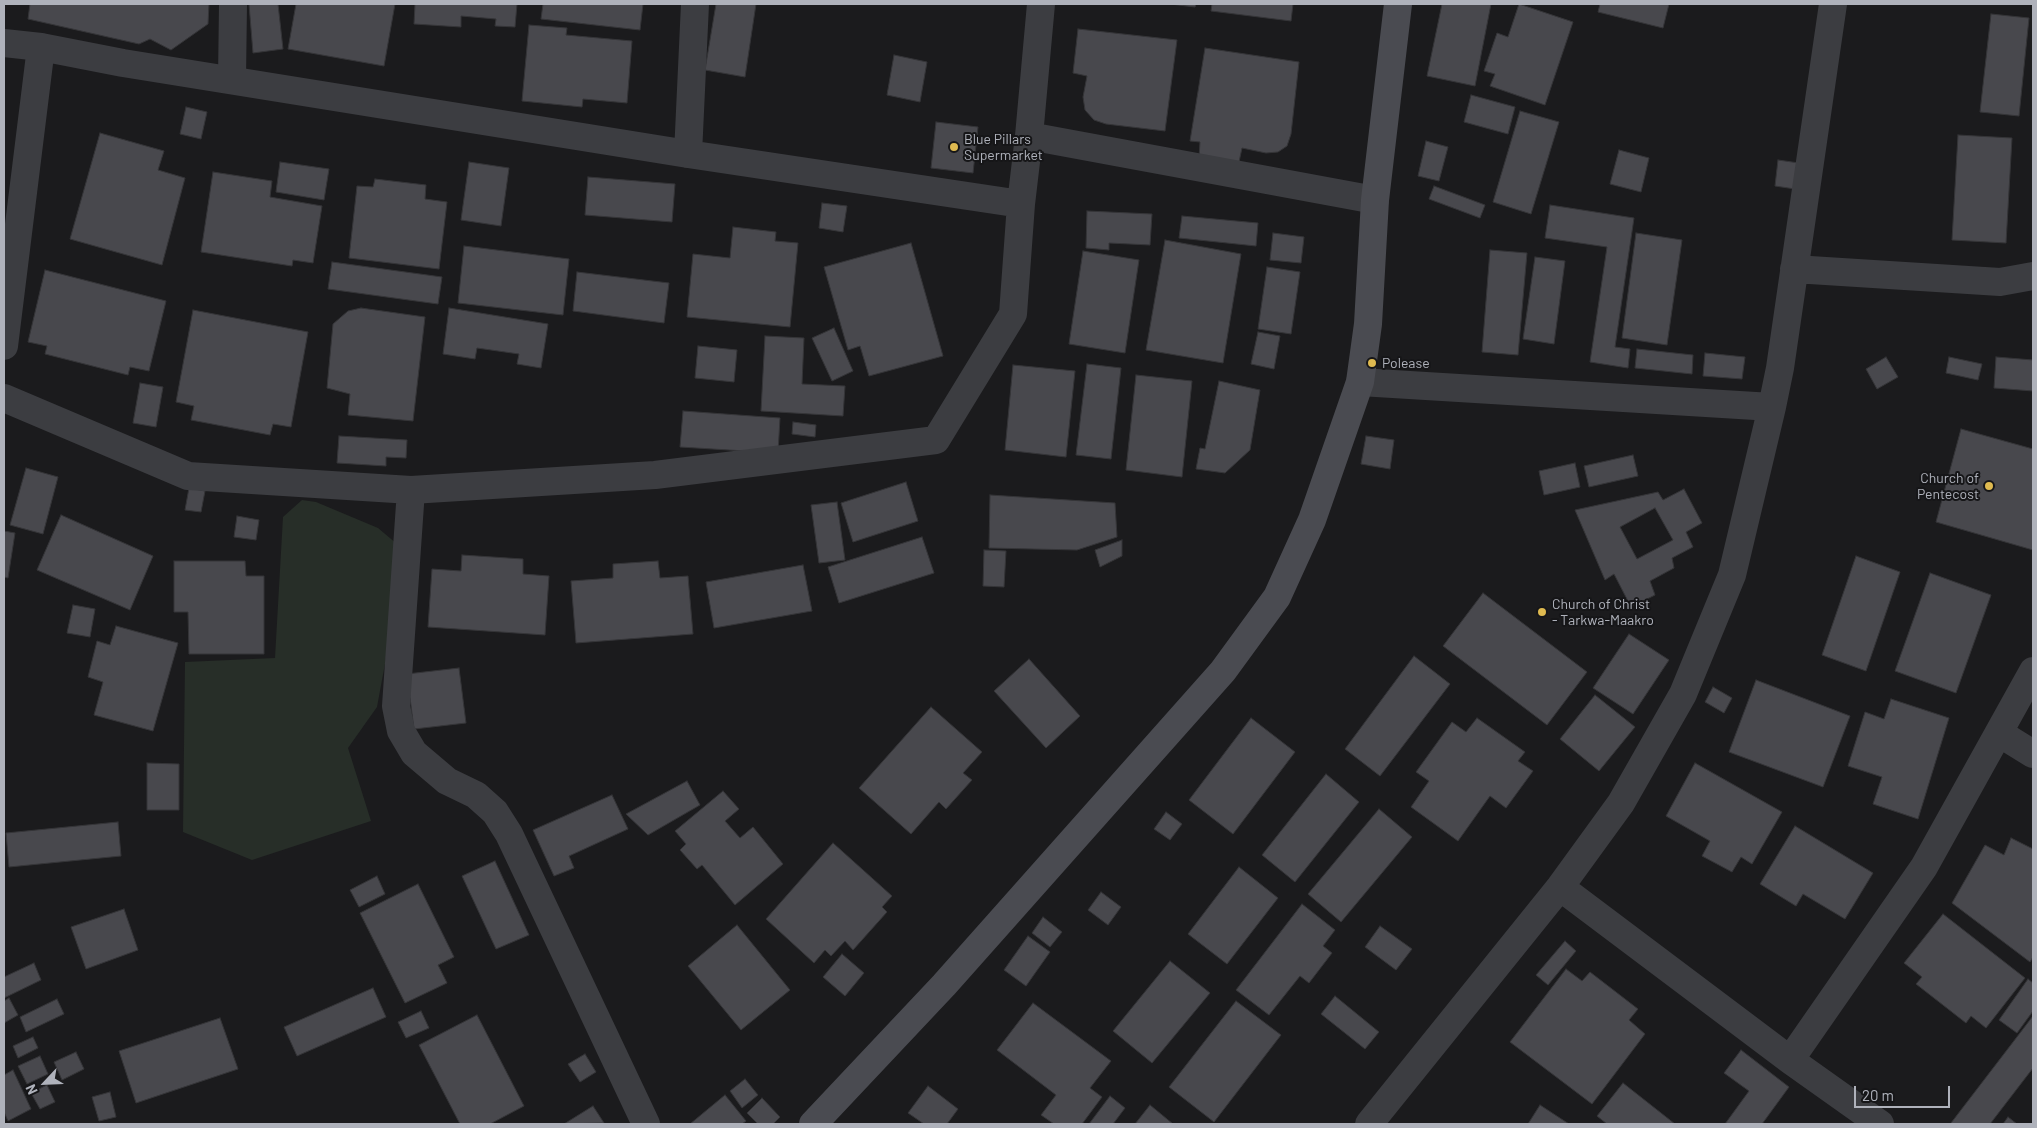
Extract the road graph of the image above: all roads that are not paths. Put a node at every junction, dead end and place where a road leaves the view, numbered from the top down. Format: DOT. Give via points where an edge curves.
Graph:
graph roads {
  1 [pos="233,4"];
  2 [pos="695,4"];
  3 [pos="1041,4"];
  4 [pos="1398,4"];
  5 [pos="1834,4"];
  6 [pos="4,43"];
  7 [pos="41,47"];
  8 [pos="232,79"];
  9 [pos="1029,136"];
  10 [pos="688,154"];
  11 [pos="1375,200"];
  12 [pos="1021,204"];
  13 [pos="1794,269"];
  14 [pos="2033,276"];
  15 [pos="4,346"];
  16 [pos="1360,382"];
  17 [pos="4,398"];
  18 [pos="1772,407"];
  19 [pos="410,490"];
  20 [pos="2033,672"];
  21 [pos="2000,733"];
  22 [pos="2033,754"];
  23 [pos="1560,887"];
  24 [pos="1790,1060"];
  25 [pos="646,1124"];
  26 [pos="813,1124"];
  27 [pos="1369,1124"];
  28 [pos="1880,1124"];
  1 -- 8 [label="street"];
  2 -- 10 [label="street"];
  3 -- 9 [label="street"];
  4 -- 11 [label="street"];
  5 -- 13 [label="street"];
  6 -- 7 [label="street"];
  7 -- 8 [label="street"];
  7 -- 15 [label="street"];
  8 -- 10 [label="street"];
  9 -- 11 [label="street"];
  9 -- 12 [label="street"];
  10 -- 12 [label="street"];
  11 -- 16 [label="street" via="1368,324"];
  12 -- 19 [label="street" via="1013,314 936,440 655,475"];
  13 -- 14 [label="street" via="2000,282"];
  13 -- 18 [label="street"];
  16 -- 18 [label="street"];
  16 -- 26 [label="street" via="1312,520 1277,597 1223,671 944,986"];
  17 -- 19 [label="street" via="188,476"];
  18 -- 23 [label="street" via="1732,575 1683,694 1621,803"];
  19 -- 25 [label="street" via="396,706 401,731 414,753 447,781 476,795 496,812"];
  20 -- 21 [label="street"];
  21 -- 22 [label="street"];
  21 -- 24 [label="street" via="1924,867"];
  23 -- 24 [label="street"];
  23 -- 27 [label="street"];
  24 -- 28 [label="street"];
}
